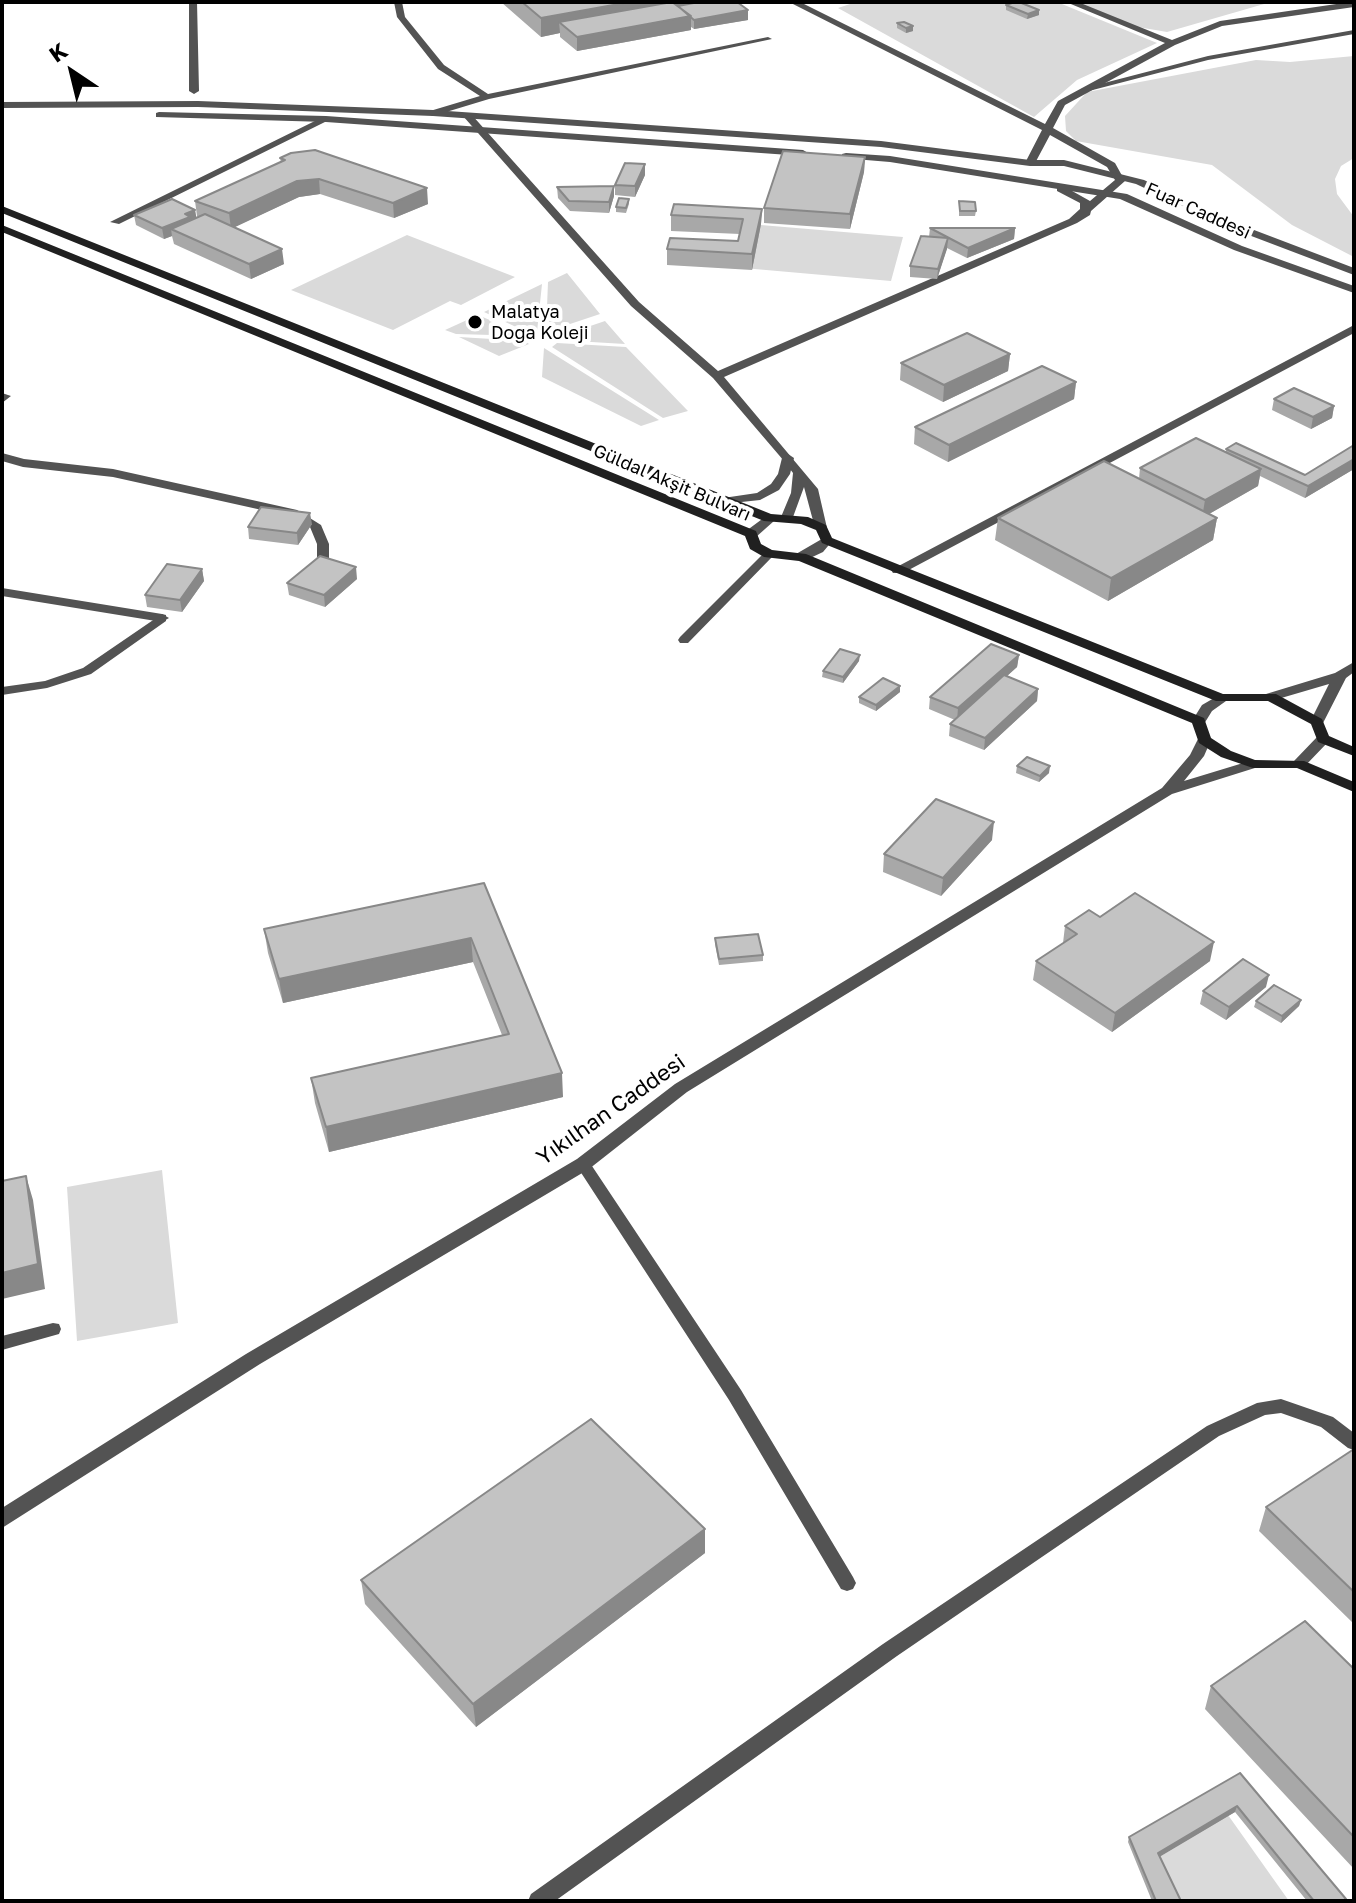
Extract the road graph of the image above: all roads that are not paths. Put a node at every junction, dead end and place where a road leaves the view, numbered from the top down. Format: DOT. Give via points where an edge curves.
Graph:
graph roads {
  1 [pos="193,2"];
  2 [pos="398,2"];
  3 [pos="793,2"];
  4 [pos="1070,2"];
  5 [pos="1299,2"];
  6 [pos="809,4"];
  7 [pos="1354,4"];
  8 [pos="1312,8"];
  9 [pos="1354,32"];
  10 [pos="768,39"];
  11 [pos="1172,43"];
  12 [pos="194,91"];
  13 [pos="1080,91"];
  14 [pos="487,97"];
  15 [pos="2,105"];
  16 [pos="433,113"];
  17 [pos="2,115"];
  18 [pos="468,116"];
  19 [pos="326,119"];
  20 [pos="1045,128"];
  21 [pos="481,130"];
  22 [pos="811,154"];
  23 [pos="827,155"];
  24 [pos="1030,163"];
  25 [pos="1120,175"];
  26 [pos="1024,179"];
  27 [pos="1061,189"];
  28 [pos="1109,194"];
  29 [pos="2,209"];
  30 [pos="1086,213"];
  31 [pos="115,222"];
  32 [pos="2,228"];
  33 [pos="1354,272"];
  34 [pos="1354,290"];
  35 [pos="1354,328"];
  36 [pos="717,376"];
  37 [pos="2,457"];
  38 [pos="788,458"];
  39 [pos="799,473"];
  40 [pos="727,501"];
  41 [pos="787,517"];
  42 [pos="769,518"];
  43 [pos="751,534"];
  44 [pos="824,534"];
  45 [pos="769,554"];
  46 [pos="801,557"];
  47 [pos="322,565"];
  48 [pos="898,570"];
  49 [pos="2,592"];
  50 [pos="162,618"];
  51 [pos="684,640"];
  52 [pos="1354,666"];
  53 [pos="1340,676"];
  54 [pos="2,691"];
  55 [pos="1271,697"];
  56 [pos="1221,698"];
  57 [pos="1199,721"];
  58 [pos="1317,722"];
  59 [pos="1323,739"];
  60 [pos="1204,740"];
  61 [pos="1354,752"];
  62 [pos="1253,764"];
  63 [pos="1299,764"];
  64 [pos="1354,787"];
  65 [pos="1167,791"];
  66 [pos="583,1164"];
  67 [pos="53,1329"];
  68 [pos="2,1343"];
  69 [pos="1353,1440"];
  70 [pos="2,1519"];
  71 [pos="847,1583"];
  72 [pos="538,1901"];
  1 -- 12 [label="street"];
  2 -- 14 [label="lane" via="401,17 441,67"];
  3 -- 6 [label="street"];
  4 -- 11 [label="street"];
  5 -- 8 [label="street"];
  6 -- 20 [label="street"];
  7 -- 8 [label="street"];
  8 -- 11 [label="street" via="1220,24"];
  9 -- 13 [label="lane" via="1208,58"];
  10 -- 14 [label="lane"];
  11 -- 13 [label="street"];
  13 -- 20 [label="street" via="1061,103"];
  14 -- 16 [label="lane"];
  15 -- 16 [label="street" via="198,104"];
  16 -- 18 [label="street"];
  17 -- 19 [label="street"];
  18 -- 21 [label="street"];
  18 -- 24 [label="street" via="881,144"];
  19 -- 21 [label="street"];
  19 -- 31 [label="street"];
  20 -- 24 [label="street"];
  20 -- 25 [label="street"];
  21 -- 22 [label="street"];
  21 -- 36 [label="street" via="635,304"];
  23 -- 26 [label="street, Fuar Caddesi"];
  24 -- 25 [label="street" via="1064,163"];
  24 -- 26 [label="street" via="1018,169"];
  25 -- 28 [label="street"];
  25 -- 33 [label="street"];
  26 -- 27 [label="street, Fuar Caddesi"];
  27 -- 28 [label="street, Fuar Caddesi"];
  27 -- 30 [label="street" via="1085,202"];
  28 -- 30 [label="street"];
  28 -- 34 [label="street, Fuar Caddesi"];
  29 -- 40 [label="main road, Güldal Akşit Bulvarı"];
  30 -- 36 [label="street"];
  32 -- 43 [label="main road, Güldal Akşit Bulvarı"];
  35 -- 48 [label="street"];
  36 -- 38 [label="street"];
  37 -- 47 [label="street" via="113,473 293,513 315,525 323,544"];
  38 -- 39 [label="street"];
  38 -- 40 [label="street" via="775,487 760,496"];
  39 -- 41 [label="street"];
  39 -- 44 [label="street" via="812,489"];
  40 -- 42 [label="main road, Güldal Akşit Bulvarı"];
  41 -- 42 [label="main road, Güldal Akşit Bulvarı"];
  41 -- 44 [label="main road, Güldal Akşit Bulvarı"];
  42 -- 43 [label="street"];
  43 -- 45 [label="main road, Güldal Akşit Bulvarı" via="755,546"];
  44 -- 46 [label="street" via="818,549"];
  44 -- 48 [label="main road, Güldal Akşit Bulvarı"];
  45 -- 46 [label="main road"];
  45 -- 51 [label="lane"];
  46 -- 57 [label="main road"];
  48 -- 56 [label="main road, Güldal Akşit Bulvarı"];
  49 -- 50 [label="street"];
  50 -- 54 [label="lane" via="87,671"];
  52 -- 53 [label="street"];
  53 -- 55 [label="street"];
  53 -- 58 [label="street"];
  55 -- 56 [label="main road, Güldal Akşit Bulvarı"];
  55 -- 58 [label="main road, Güldal Akşit Bulvarı"];
  56 -- 57 [label="street"];
  57 -- 60 [label="main road"];
  58 -- 59 [label="main road"];
  59 -- 61 [label="main road"];
  59 -- 63 [label="street"];
  60 -- 62 [label="main road"];
  60 -- 65 [label="street, Yıkılhan Caddesi"];
  62 -- 63 [label="main road"];
  62 -- 65 [label="street, Yıkılhan Caddesi"];
  63 -- 64 [label="main road"];
  65 -- 66 [label="street, Yıkılhan Caddesi" via="681,1088"];
  66 -- 70 [label="street, Yıkılhan Caddesi" via="253,1359"];
  66 -- 71 [label="lane" via="735,1395"];
  67 -- 68 [label="lane"];
  69 -- 72 [label="lane" via="1327,1422 1281,1406 1263,1408 1213,1431 890,1650"];
}
